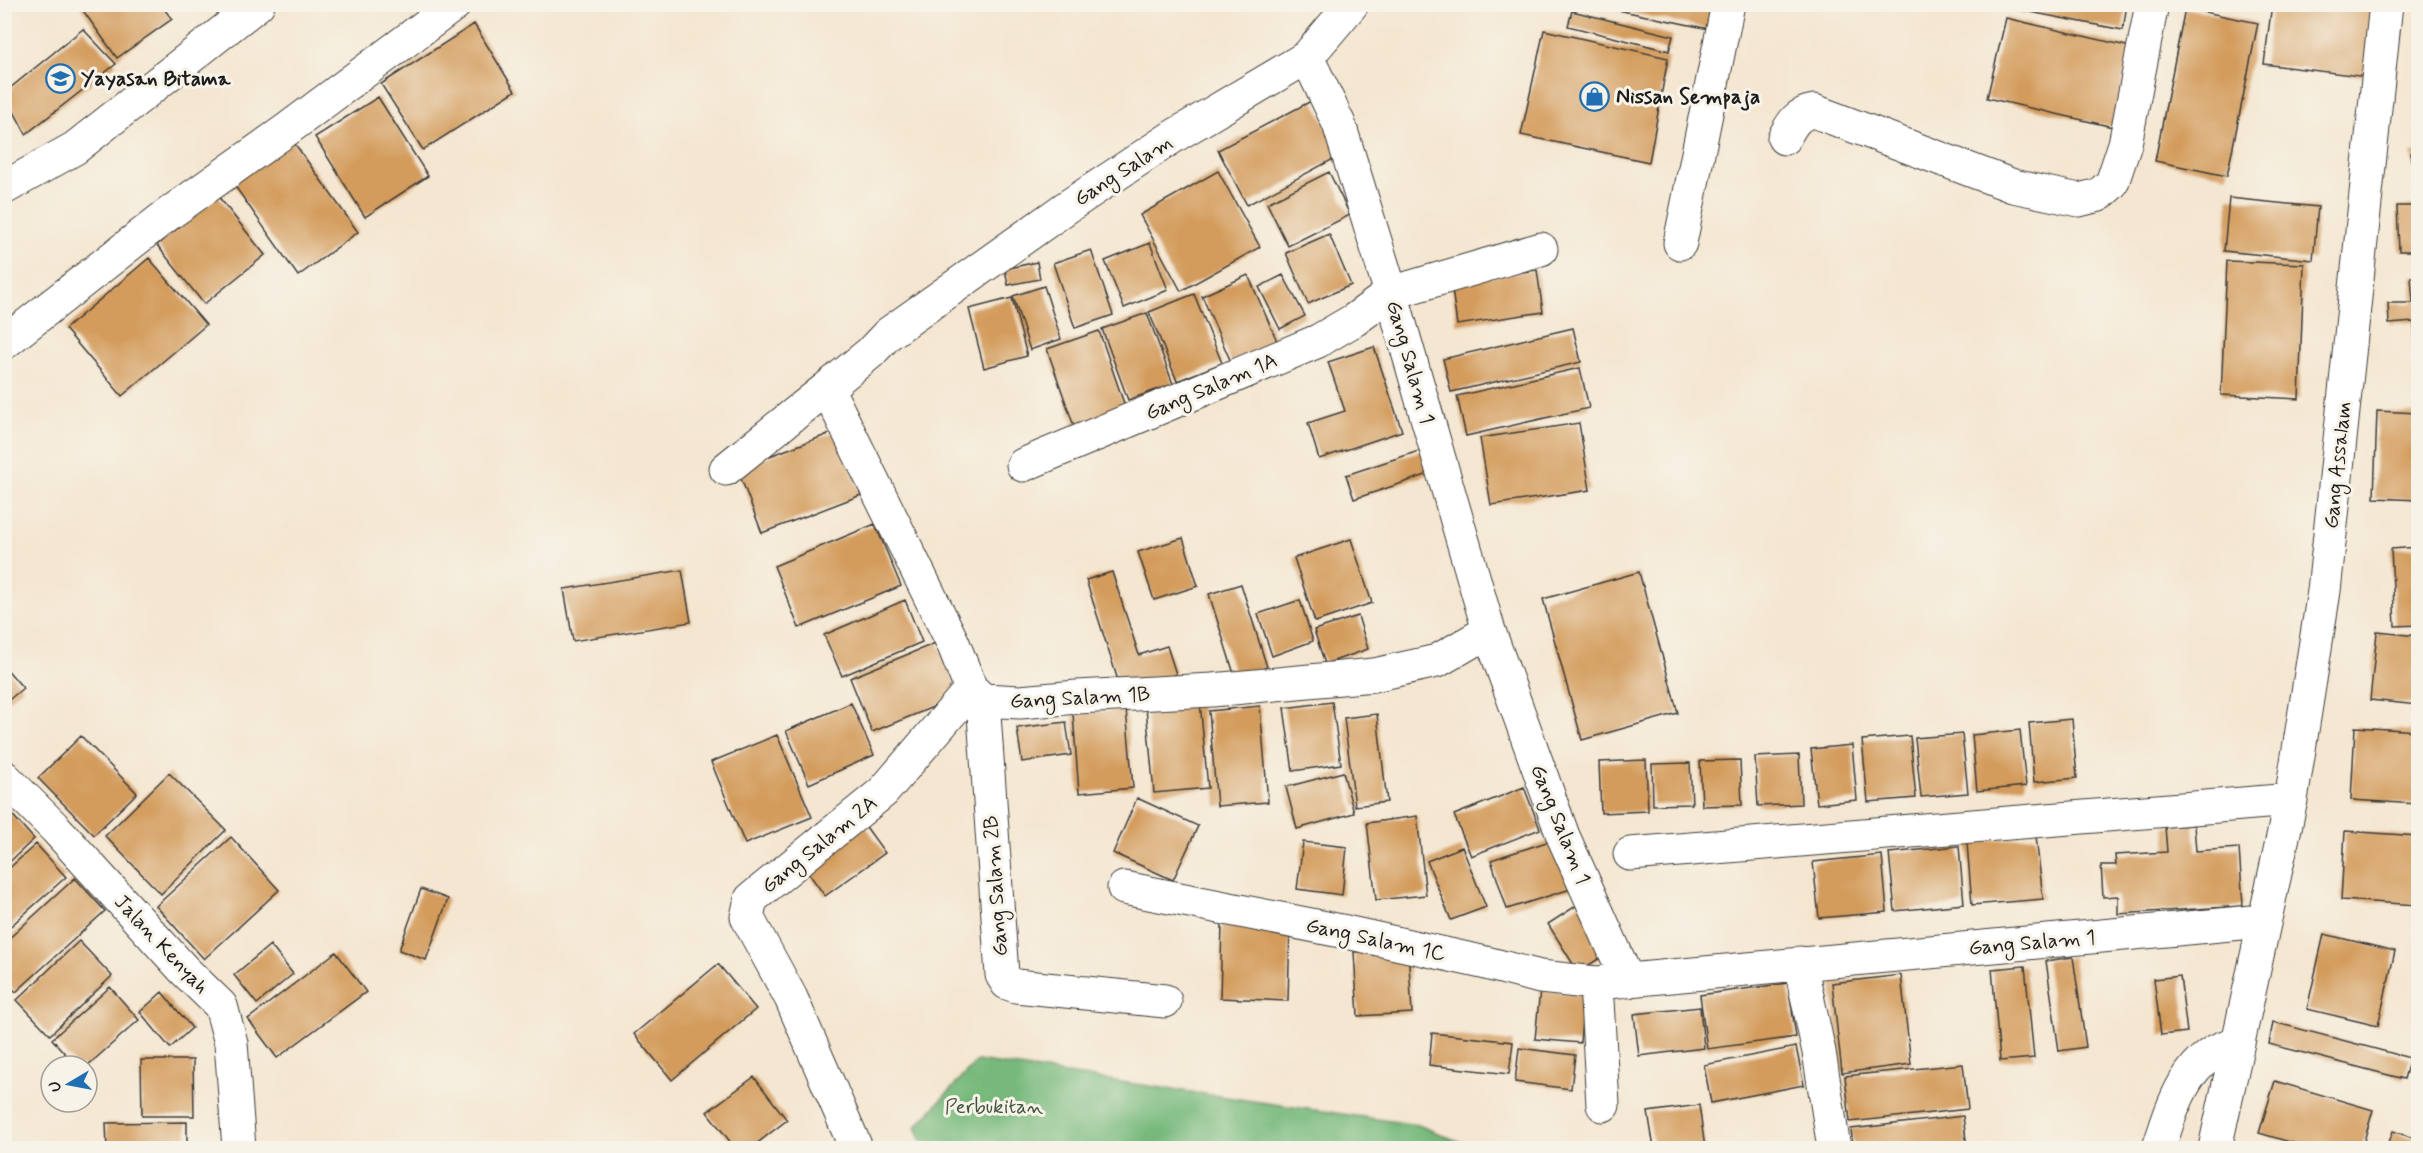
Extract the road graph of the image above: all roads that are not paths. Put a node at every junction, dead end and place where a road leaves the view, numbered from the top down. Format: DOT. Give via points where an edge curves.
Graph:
graph roads {
  1 [pos="258,4"];
  2 [pos="455,4"];
  3 [pos="1352,4"];
  4 [pos="1728,4"];
  5 [pos="2152,4"];
  6 [pos="2386,4"];
  7 [pos="1307,57"];
  8 [pos="1784,138"];
  9 [pos="4,188"];
  10 [pos="1680,243"];
  11 [pos="1541,249"];
  12 [pos="1391,293"];
  13 [pos="4,344"];
  14 [pos="827,388"];
  15 [pos="1023,465"];
  16 [pos="726,469"];
  17 [pos="1489,631"];
  18 [pos="977,695"];
  19 [pos="4,777"];
  20 [pos="2291,800"];
  21 [pos="1630,854"];
  22 [pos="1125,888"];
  23 [pos="2264,921"];
  24 [pos="1800,963"];
  25 [pos="1628,981"];
  26 [pos="1596,983"];
  27 [pos="1165,1001"];
  28 [pos="2236,1044"];
  29 [pos="1603,1105"];
  30 [pos="239,1149"];
  31 [pos="856,1149"];
  32 [pos="1834,1149"];
  33 [pos="2159,1149"];
  34 [pos="2215,1149"];
  1 -- 9 [label="street" via="75,148"];
  2 -- 13 [label="street" via="167,215"];
  3 -- 7 [label="street, Gang Salam"];
  4 -- 10 [label="street"];
  5 -- 8 [label="street" via="2125,144 2112,183 2099,195 2079,200 2013,186 1814,111 1794,119"];
  6 -- 20 [label="street, Gang Assalam" via="2324,591"];
  7 -- 12 [label="street, Gang Salam 1" via="1339,124"];
  7 -- 14 [label="street, Gang Salam" via="1174,136 1067,207 888,334"];
  11 -- 12 [label="street, Gang Salam 1A"];
  12 -- 15 [label="street, Gang Salam 1A" via="1318,341"];
  12 -- 17 [label="street, Gang Salam 1"];
  14 -- 16 [label="street"];
  14 -- 18 [label="street"];
  17 -- 18 [label="street, Gang Salam 1B" via="1437,661 1390,673 1212,690 1020,702"];
  17 -- 25 [label="street, Gang Salam 1" via="1563,836"];
  18 -- 27 [label="street, Gang Salam 2B" via="1002,975 1007,983 1016,986"];
  18 -- 31 [label="street, Gang Salam 2A" via="882,792 751,899 747,908 747,917 791,998"];
  19 -- 30 [label="street, Jalan Kenyah" via="220,1006 231,1043"];
  20 -- 21 [label="street"];
  20 -- 23 [label="street, Gang Assalam"];
  22 -- 26 [label="street, Gang Salam 1C" via="1346,932 1540,977"];
  23 -- 24 [label="street, Gang Salam 1"];
  23 -- 28 [label="street, Gang Assalam"];
  24 -- 25 [label="street, Gang Salam 1"];
  24 -- 32 [label="street"];
  25 -- 26 [label="street, Gang Salam 1C"];
  26 -- 29 [label="street"];
  28 -- 33 [label="street" via="2217,1049 2194,1067"];
  28 -- 34 [label="street, Gang Assalam"];
}
